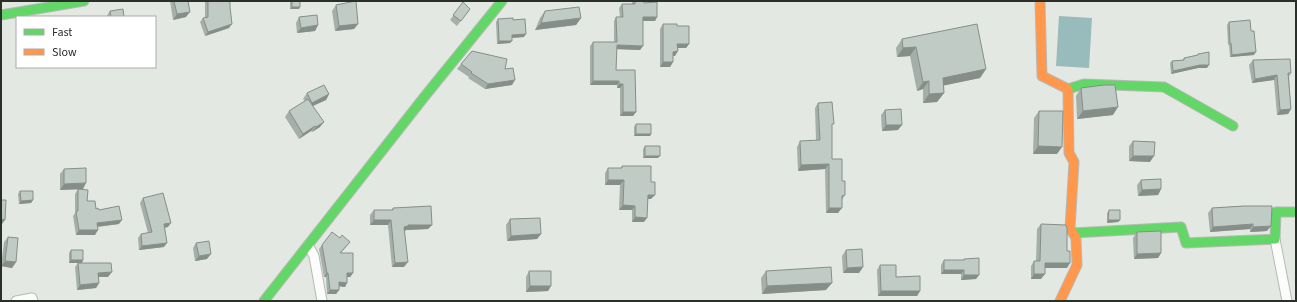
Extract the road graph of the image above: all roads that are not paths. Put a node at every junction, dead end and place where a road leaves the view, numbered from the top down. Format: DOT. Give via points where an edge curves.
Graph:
graph roads {
  1 [pos="84,1"];
  2 [pos="502,1"];
  3 [pos="1040,1"];
  4 [pos="1,15"];
  5 [pos="1068,89"];
  6 [pos="1234,126"];
  7 [pos="1296,212"];
  8 [pos="1073,232"];
  9 [pos="1275,239"];
  10 [pos="308,245"];
  11 [pos="16,301"];
  12 [pos="33,301"];
  13 [pos="264,301"];
  14 [pos="322,301"];
  15 [pos="1060,301"];
  16 [pos="1287,301"];
  1 -- 4 [label="street"];
  2 -- 10 [label="street"];
  3 -- 5 [label="street" via="1042,76"];
  5 -- 6 [label="street" via="1084,84 1164,87"];
  5 -- 8 [label="street" via="1069,153 1074,162 1070,228"];
  7 -- 9 [label="street" via="1276,212"];
  8 -- 9 [label="street" via="1181,227 1186,243"];
  8 -- 15 [label="street" via="1076,238 1077,265"];
  9 -- 16 [label="street"];
  10 -- 13 [label="street"];
  10 -- 14 [label="street" via="314,256"];
  11 -- 12 [label="street" via="32,298"];
}
